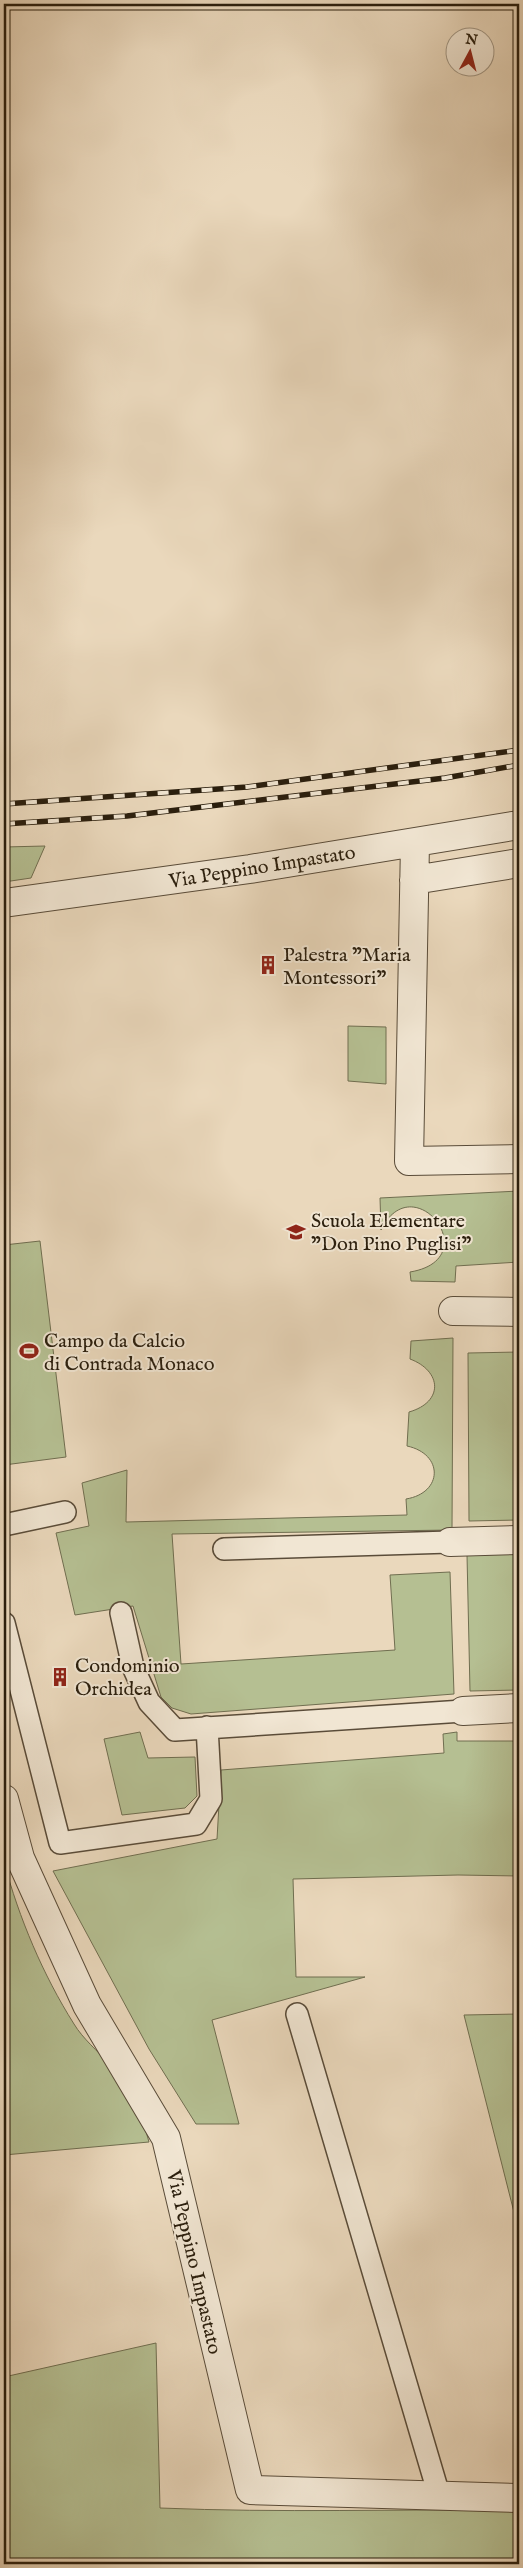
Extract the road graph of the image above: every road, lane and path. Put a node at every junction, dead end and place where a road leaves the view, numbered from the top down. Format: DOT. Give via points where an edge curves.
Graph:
graph roads {
  1 [pos="519,825"];
  2 [pos="415,842"];
  3 [pos="519,863"];
  4 [pos="414,880"];
  5 [pos="4,903"];
  6 [pos="519,1159"];
  7 [pos="453,1311"];
  8 [pos="519,1312"];
  9 [pos="65,1512"];
  10 [pos="4,1525"];
  11 [pos="519,1540"];
  12 [pos="450,1542"];
  13 [pos="224,1549"];
  14 [pos="121,1613"];
  15 [pos="4,1623"];
  16 [pos="519,1708"];
  17 [pos="463,1711"];
  18 [pos="207,1727"];
  19 [pos="4,1799"];
  20 [pos="297,2014"];
  21 [pos="438,2495"];
  22 [pos="519,2498"];
  1 -- 2 [label="street, Via Peppino Impastato"];
  2 -- 4 [label="street"];
  2 -- 5 [label="street, Via Peppino Impastato" via="250,870"];
  3 -- 4 [label="street"];
  4 -- 6 [label="street" via="409,1161"];
  7 -- 8 [label="street"];
  9 -- 10 [label="lane"];
  11 -- 12 [label="street"];
  12 -- 13 [label="lane"];
  14 -- 18 [label="lane" via="133,1667 149,1702 175,1730"];
  15 -- 18 [label="lane" via="60,1843 196,1824 211,1799"];
  16 -- 17 [label="street"];
  17 -- 18 [label="lane"];
  19 -- 21 [label="street, Via Peppino Impastato" via="20,1858 87,2005 166,2138 250,2490"];
  20 -- 21 [label="lane"];
  21 -- 22 [label="street, Via Peppino Impastato"];
}
